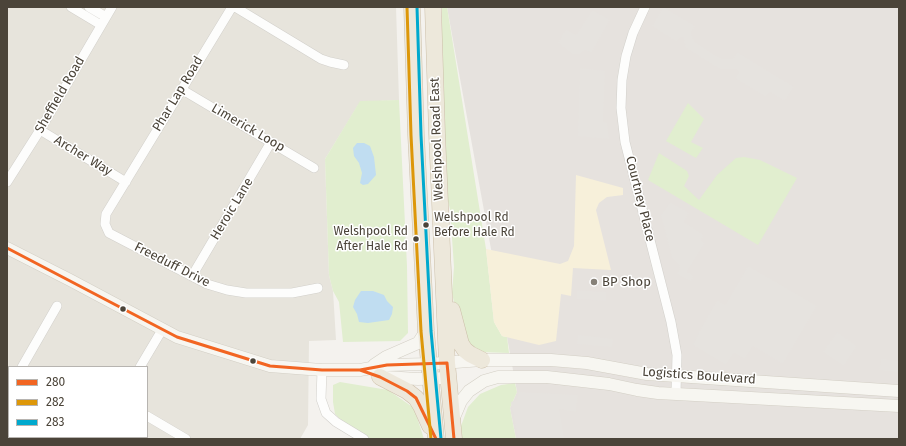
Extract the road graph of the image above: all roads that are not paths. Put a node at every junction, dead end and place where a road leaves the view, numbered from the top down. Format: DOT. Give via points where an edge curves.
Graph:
graph roads {
  1 [pos="71,7"];
  2 [pos="89,7"];
  3 [pos="112,7"];
  4 [pos="232,7"];
  5 [pos="236,7"];
  6 [pos="412,7"];
  7 [pos="433,7"];
  8 [pos="646,7"];
  9 [pos="103,21"];
  10 [pos="344,65"];
  11 [pos="181,89"];
  12 [pos="40,130"];
  13 [pos="271,142"];
  14 [pos="314,168"];
  15 [pos="7,182"];
  16 [pos="126,182"];
  17 [pos="440,190"];
  18 [pos="7,242"];
  19 [pos="12,250"];
  20 [pos="192,276"];
  21 [pos="318,288"];
  22 [pos="57,306"];
  23 [pos="162,330"];
  24 [pos="426,331"];
  25 [pos="482,360"];
  26 [pos="23,366"];
  27 [pos="141,366"];
  28 [pos="322,370"];
  29 [pos="447,370"];
  30 [pos="429,371"];
  31 [pos="369,372"];
  32 [pos="677,375"];
  33 [pos="899,391"];
  34 [pos="676,393"];
  35 [pos="899,406"];
  36 [pos="148,417"];
  37 [pos="452,422"];
  38 [pos="186,439"];
  39 [pos="364,439"];
  40 [pos="436,439"];
  41 [pos="454,439"];
  1 -- 9 [label="street"];
  2 -- 9 [label="street"];
  3 -- 9 [label="street, Sheffield Road"];
  4 -- 11 [label="street, Phar Lap Road"];
  5 -- 10 [label="street" via="321,59"];
  6 -- 24 [label="highway, Welshpool Road East"];
  7 -- 17 [label="highway, Welshpool Road East"];
  8 -- 32 [label="street, Courtney Place" via="633,33 626,56 621,108 625,142 671,322 677,354"];
  9 -- 12 [label="street, Sheffield Road"];
  11 -- 13 [label="street, Limerick Loop"];
  11 -- 16 [label="street, Phar Lap Road"];
  12 -- 15 [label="street, Sheffield Road"];
  12 -- 16 [label="street, Archer Way"];
  13 -- 14 [label="street, Limerick Loop"];
  13 -- 20 [label="street, Heroic Lane"];
  16 -- 20 [label="street, Freeduff Drive" via="106,214 104,224 109,233"];
  17 -- 25 [label="highway" via="448,211 451,307 461,344 470,354"];
  17 -- 29 [label="highway, Welshpool Road East"];
  18 -- 19 [label="street, Logistics Boulevard"];
  19 -- 23 [label="street, Logistics Boulevard"];
  20 -- 21 [label="street, Freeduff Drive" via="207,284 246,293 292,293"];
  22 -- 26 [label="street"];
  23 -- 27 [label="street"];
  23 -- 28 [label="street, Logistics Boulevard" via="270,366"];
  24 -- 30 [label="highway, Welshpool Road East"];
  24 -- 31 [label="street" via="418,343 386,357"];
  25 -- 29 [label="street, Logistics Boulevard"];
  25 -- 32 [label="street, Logistics Boulevard" via="563,360 647,374"];
  28 -- 31 [label="street, Logistics Boulevard"];
  28 -- 39 [label="street" via="321,399 326,413"];
  29 -- 30 [label="street, Logistics Boulevard"];
  29 -- 37 [label="highway, Welshpool Road East"];
  30 -- 31 [label="street, Logistics Boulevard"];
  30 -- 40 [label="highway, Welshpool Road East"];
  31 -- 40 [label="highway" via="416,398"];
  32 -- 33 [label="street, Logistics Boulevard"];
  32 -- 34 [label="street, Courtney Place"];
  34 -- 35 [label="street, Logistics Boulevard"];
  34 -- 37 [label="street, Logistics Boulevard" via="658,393 547,377 494,378 469,391 461,400"];
  36 -- 38 [label="street"];
  37 -- 41 [label="highway, Welshpool Road East"];
}
